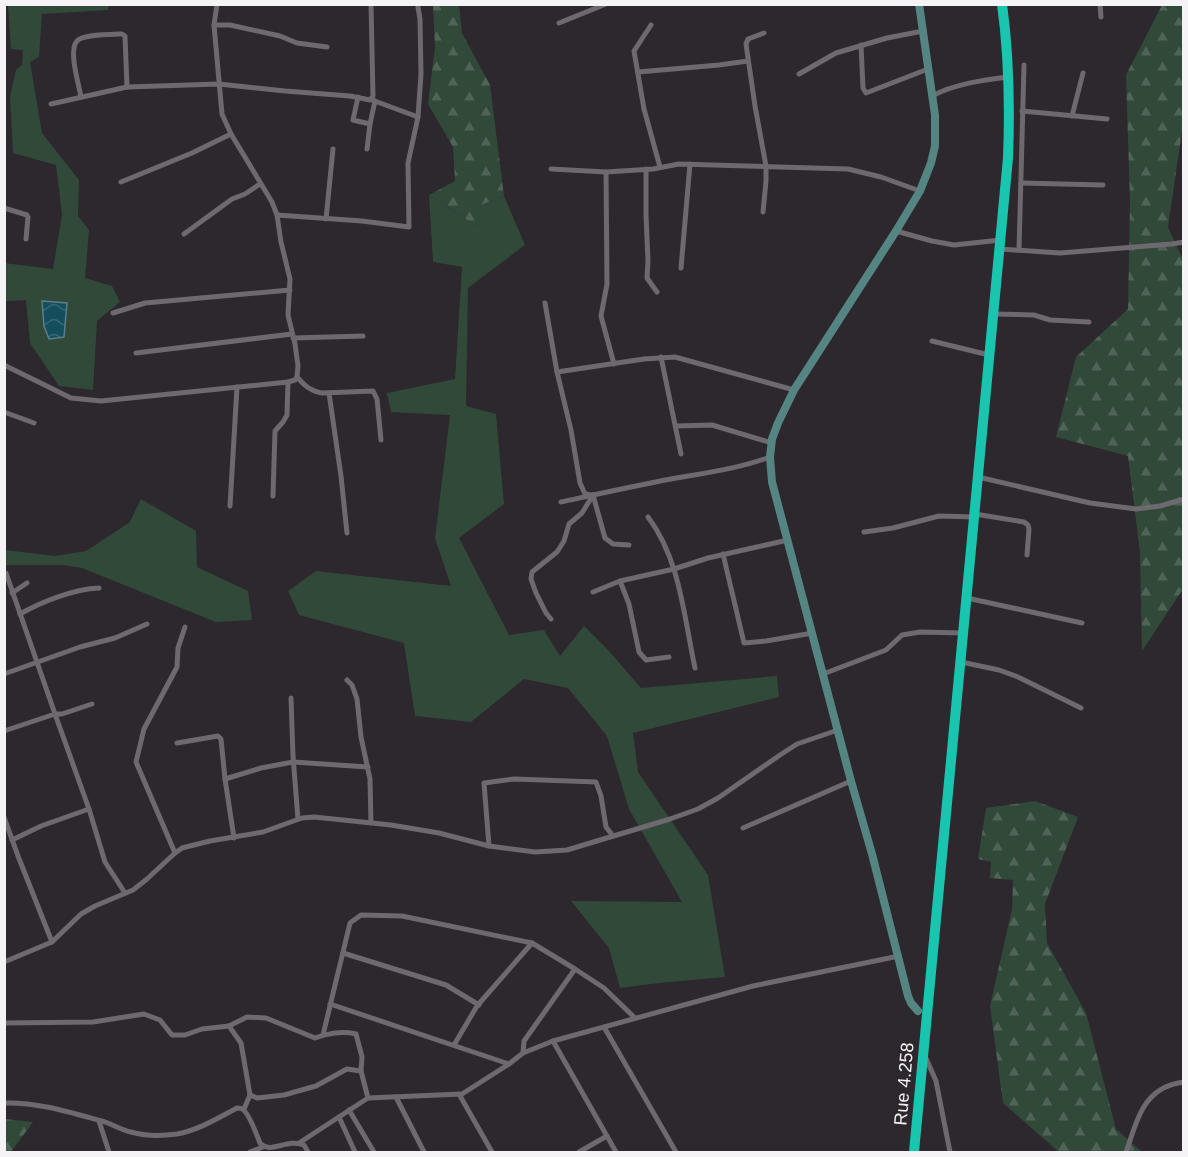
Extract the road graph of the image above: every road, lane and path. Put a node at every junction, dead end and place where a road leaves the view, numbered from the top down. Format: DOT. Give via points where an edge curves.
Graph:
graph roads {
  1 [pos="217,4"];
  2 [pos="371,4"];
  3 [pos="606,4"];
  4 [pos="919,4"];
  5 [pos="1002,4"];
  6 [pos="1100,4"];
  7 [pos="418,7"];
  8 [pos="1101,17"];
  9 [pos="559,23"];
  10 [pos="214,25"];
  11 [pos="651,25"];
  12 [pos="923,31"];
  13 [pos="764,33"];
  14 [pos="861,45"];
  15 [pos="327,47"];
  16 [pos="748,61"];
  17 [pos="1024,65"];
  18 [pos="928,69"];
  19 [pos="638,72"];
  20 [pos="1083,73"];
  21 [pos="799,74"];
  22 [pos="1008,77"];
  23 [pos="219,84"];
  24 [pos="127,87"];
  25 [pos="932,96"];
  26 [pos="81,97"];
  27 [pos="358,98"];
  28 [pos="372,100"];
  29 [pos="51,104"];
  30 [pos="1022,111"];
  31 [pos="1072,116"];
  32 [pos="418,117"];
  33 [pos="1107,119"];
  34 [pos="370,124"];
  35 [pos="231,134"];
  36 [pos="333,149"];
  37 [pos="366,149"];
  38 [pos="690,164"];
  39 [pos="766,166"];
  40 [pos="660,167"];
  41 [pos="551,169"];
  42 [pos="646,169"];
  43 [pos="606,172"];
  44 [pos="121,182"];
  45 [pos="1020,183"];
  46 [pos="260,184"];
  47 [pos="1103,185"];
  48 [pos="920,191"];
  49 [pos="4,208"];
  50 [pos="763,212"];
  51 [pos="277,215"];
  52 [pos="326,219"];
  53 [pos="896,231"];
  54 [pos="184,234"];
  55 [pos="26,239"];
  56 [pos="1184,242"];
  57 [pos="1000,245"];
  58 [pos="1019,250"];
  59 [pos="681,268"];
  60 [pos="290,290"];
  61 [pos="657,292"];
  62 [pos="545,303"];
  63 [pos="113,313"];
  64 [pos="994,314"];
  65 [pos="1089,322"];
  66 [pos="293,336"];
  67 [pos="363,336"];
  68 [pos="932,341"];
  69 [pos="136,353"];
  70 [pos="990,355"];
  71 [pos="662,357"];
  72 [pos="614,363"];
  73 [pos="4,365"];
  74 [pos="557,372"];
  75 [pos="297,377"];
  76 [pos="288,382"];
  77 [pos="237,387"];
  78 [pos="794,390"];
  79 [pos="329,393"];
  80 [pos="4,412"];
  81 [pos="34,423"];
  82 [pos="676,426"];
  83 [pos="381,440"];
  84 [pos="772,443"];
  85 [pos="681,454"];
  86 [pos="770,457"];
  87 [pos="978,477"];
  88 [pos="593,495"];
  89 [pos="273,496"];
  90 [pos="1184,498"];
  91 [pos="561,502"];
  92 [pos="230,506"];
  93 [pos="975,516"];
  94 [pos="648,517"];
  95 [pos="864,532"];
  96 [pos="348,533"];
  97 [pos="788,540"];
  98 [pos="629,545"];
  99 [pos="723,554"];
  100 [pos="1027,555"];
  101 [pos="674,569"];
  102 [pos="6,573"];
  103 [pos="620,581"];
  104 [pos="27,583"];
  105 [pos="99,588"];
  106 [pos="593,592"];
  107 [pos="12,593"];
  108 [pos="967,598"];
  109 [pos="20,614"];
  110 [pos="551,619"];
  111 [pos="1082,623"];
  112 [pos="147,624"];
  113 [pos="185,627"];
  114 [pos="813,633"];
  115 [pos="963,633"];
  116 [pos="669,657"];
  117 [pos="36,662"];
  118 [pos="961,662"];
  119 [pos="695,668"];
  120 [pos="4,674"];
  121 [pos="824,674"];
  122 [pos="347,680"];
  123 [pos="291,698"];
  124 [pos="92,704"];
  125 [pos="1081,708"];
  126 [pos="56,714"];
  127 [pos="838,730"];
  128 [pos="4,731"];
  129 [pos="177,743"];
  130 [pos="293,762"];
  131 [pos="368,767"];
  132 [pos="225,778"];
  133 [pos="851,781"];
  134 [pos="89,809"];
  135 [pos="4,817"];
  136 [pos="298,819"];
  137 [pos="371,823"];
  138 [pos="743,828"];
  139 [pos="614,836"];
  140 [pos="234,838"];
  141 [pos="12,840"];
  142 [pos="489,846"];
  143 [pos="175,853"];
  144 [pos="125,893"];
  145 [pos="52,942"];
  146 [pos="532,942"];
  147 [pos="343,952"];
  148 [pos="899,956"];
  149 [pos="4,962"];
  150 [pos="575,969"];
  151 [pos="330,1004"];
  152 [pos="478,1005"];
  153 [pos="922,1015"];
  154 [pos="635,1017"];
  155 [pos="4,1023"];
  156 [pos="229,1026"];
  157 [pos="604,1027"];
  158 [pos="322,1035"];
  159 [pos="553,1041"];
  160 [pos="454,1045"];
  161 [pos="924,1052"];
  162 [pos="523,1053"];
  163 [pos="509,1064"];
  164 [pos="361,1071"];
  165 [pos="1184,1082"];
  166 [pos="459,1094"];
  167 [pos="250,1095"];
  168 [pos="396,1097"];
  169 [pos="368,1098"];
  170 [pos="4,1102"];
  171 [pos="244,1109"];
  172 [pos="349,1110"];
  173 [pos="339,1117"];
  174 [pos="99,1121"];
  175 [pos="607,1136"];
  176 [pos="299,1143"];
  177 [pos="263,1147"];
  178 [pos="109,1152"];
  179 [pos="250,1152"];
  180 [pos="308,1152"];
  181 [pos="355,1152"];
  182 [pos="374,1152"];
  183 [pos="424,1152"];
  184 [pos="492,1152"];
  185 [pos="579,1152"];
  186 [pos="616,1152"];
  187 [pos="676,1152"];
  188 [pos="914,1152"];
  189 [pos="950,1152"];
  190 [pos="1126,1152"];
  1 -- 10 [label="street"];
  2 -- 28 [label="street"];
  3 -- 9 [label="street"];
  4 -- 12 [label="main road"];
  5 -- 22 [label="highway, Rue 4.258"];
  6 -- 8 [label="street"];
  7 -- 32 [label="street"];
  10 -- 15 [label="street" via="248,28 297,43"];
  10 -- 23 [label="street"];
  11 -- 19 [label="street" via="634,51"];
  12 -- 14 [label="street"];
  12 -- 18 [label="main road"];
  13 -- 16 [label="street" via="746,41"];
  14 -- 18 [label="street" via="866,93"];
  14 -- 21 [label="street" via="836,53"];
  16 -- 19 [label="street"];
  16 -- 39 [label="street"];
  17 -- 30 [label="street"];
  18 -- 25 [label="main road"];
  19 -- 40 [label="street"];
  20 -- 31 [label="street"];
  22 -- 25 [label="street" via="942,90"];
  22 -- 57 [label="highway, Rue 4.258" via="1008,146"];
  23 -- 24 [label="street"];
  23 -- 27 [label="street"];
  23 -- 35 [label="street" via="222,114"];
  24 -- 26 [label="street"];
  24 -- 26 [label="street" via="125,36 86,37 77,41 74,50"];
  25 -- 48 [label="main road" via="935,146"];
  26 -- 29 [label="street"];
  27 -- 28 [label="street"];
  27 -- 34 [label="street" via="353,120"];
  28 -- 32 [label="street"];
  28 -- 34 [label="street"];
  30 -- 31 [label="street"];
  30 -- 45 [label="street"];
  31 -- 33 [label="street"];
  32 -- 52 [label="street" via="408,163 409,227"];
  34 -- 37 [label="street"];
  35 -- 44 [label="street"];
  35 -- 46 [label="street"];
  36 -- 52 [label="street"];
  38 -- 39 [label="street"];
  38 -- 40 [label="street"];
  38 -- 59 [label="street"];
  39 -- 48 [label="street" via="848,169"];
  39 -- 50 [label="street"];
  40 -- 42 [label="street"];
  41 -- 43 [label="street"];
  42 -- 43 [label="street"];
  42 -- 61 [label="street" via="647,278"];
  43 -- 72 [label="street" via="607,284 601,316"];
  45 -- 47 [label="street"];
  45 -- 58 [label="street"];
  46 -- 51 [label="street"];
  46 -- 54 [label="street"];
  48 -- 53 [label="main road"];
  49 -- 55 [label="street" via="27,214"];
  51 -- 52 [label="street"];
  51 -- 60 [label="street"];
  53 -- 57 [label="street" via="954,245"];
  53 -- 78 [label="main road"];
  56 -- 58 [label="street" via="1060,253"];
  57 -- 58 [label="street"];
  57 -- 64 [label="highway, Rue 4.258"];
  60 -- 63 [label="street" via="145,303"];
  60 -- 66 [label="street" via="288,315"];
  62 -- 74 [label="street"];
  64 -- 65 [label="street"];
  64 -- 70 [label="highway, Rue 4.258"];
  66 -- 67 [label="street"];
  66 -- 69 [label="street"];
  66 -- 75 [label="street"];
  68 -- 70 [label="street"];
  70 -- 87 [label="highway, Rue 4.258"];
  71 -- 72 [label="street"];
  71 -- 78 [label="street" via="682,358"];
  71 -- 82 [label="street"];
  72 -- 74 [label="street"];
  73 -- 77 [label="street" via="71,398 101,401"];
  74 -- 88 [label="street" via="580,483 585,494"];
  75 -- 76 [label="street"];
  75 -- 79 [label="street" via="315,392"];
  76 -- 77 [label="street"];
  76 -- 89 [label="street" via="287,415 275,431"];
  77 -- 92 [label="street"];
  78 -- 84 [label="main road"];
  79 -- 83 [label="street" via="373,391"];
  79 -- 96 [label="street"];
  80 -- 81 [label="street"];
  82 -- 84 [label="street" via="712,425"];
  82 -- 85 [label="street"];
  84 -- 86 [label="main road"];
  86 -- 88 [label="street" via="740,467"];
  86 -- 97 [label="main road" via="772,482"];
  87 -- 90 [label="street" via="1136,509"];
  87 -- 93 [label="highway, Rue 4.258"];
  88 -- 91 [label="street"];
  88 -- 98 [label="street" via="605,538 613,544"];
  88 -- 110 [label="street" via="582,513 569,524 557,552 532,572 531,579"];
  93 -- 95 [label="street" via="939,516"];
  93 -- 100 [label="street" via="1024,522 1029,529"];
  93 -- 108 [label="highway, Rue 4.258"];
  94 -- 101 [label="street"];
  97 -- 99 [label="street"];
  97 -- 114 [label="main road"];
  99 -- 101 [label="street"];
  99 -- 114 [label="street" via="744,643"];
  101 -- 103 [label="street"];
  101 -- 119 [label="street"];
  102 -- 107 [label="street"];
  103 -- 106 [label="street"];
  103 -- 116 [label="street" via="639,652 646,660"];
  104 -- 107 [label="street"];
  105 -- 109 [label="street" via="86,588"];
  107 -- 109 [label="street"];
  108 -- 111 [label="street"];
  108 -- 115 [label="highway, Rue 4.258"];
  109 -- 117 [label="street"];
  112 -- 117 [label="street"];
  113 -- 143 [label="street" via="177,667 144,729 136,762"];
  114 -- 121 [label="main road"];
  115 -- 118 [label="highway, Rue 4.258"];
  115 -- 121 [label="street" via="902,635 886,650"];
  117 -- 120 [label="street"];
  117 -- 126 [label="street"];
  118 -- 125 [label="street" via="1018,677"];
  118 -- 153 [label="highway, Rue 4.258"];
  121 -- 127 [label="main road"];
  122 -- 131 [label="street" via="357,699"];
  123 -- 130 [label="street"];
  124 -- 126 [label="street"];
  126 -- 128 [label="street"];
  126 -- 134 [label="street"];
  127 -- 133 [label="main road"];
  127 -- 139 [label="street" via="797,744 698,809"];
  129 -- 132 [label="street" via="218,736"];
  130 -- 131 [label="street"];
  130 -- 132 [label="street"];
  130 -- 136 [label="street"];
  131 -- 137 [label="street"];
  132 -- 140 [label="street"];
  133 -- 138 [label="street"];
  133 -- 148 [label="main road"];
  134 -- 141 [label="street"];
  134 -- 144 [label="street" via="105,862"];
  135 -- 141 [label="street"];
  136 -- 137 [label="street"];
  136 -- 140 [label="street"];
  137 -- 142 [label="street" via="439,833"];
  139 -- 142 [label="street" via="567,850 535,852"];
  139 -- 142 [label="street" via="606,827 596,782 514,779 484,783"];
  140 -- 143 [label="street" via="195,844"];
  141 -- 145 [label="street"];
  143 -- 144 [label="street"];
  144 -- 145 [label="street" via="81,914"];
  145 -- 149 [label="street"];
  146 -- 147 [label="street" via="402,916 361,915 350,923"];
  146 -- 150 [label="street"];
  146 -- 152 [label="street"];
  147 -- 151 [label="street"];
  147 -- 152 [label="street" via="446,985"];
  148 -- 153 [label="main road" via="908,996"];
  148 -- 154 [label="street" via="753,986"];
  150 -- 154 [label="street" via="604,988"];
  150 -- 162 [label="street" via="524,1041"];
  151 -- 158 [label="street"];
  151 -- 160 [label="street"];
  152 -- 160 [label="street"];
  153 -- 161 [label="highway, Rue 4.258"];
  154 -- 157 [label="street"];
  155 -- 156 [label="street" via="93,1022 144,1014 159,1020 172,1035"];
  156 -- 158 [label="street" via="247,1017 266,1018 315,1038"];
  156 -- 167 [label="street" via="241,1043"];
  157 -- 159 [label="street"];
  157 -- 187 [label="street"];
  158 -- 164 [label="street" via="356,1034"];
  159 -- 162 [label="street"];
  159 -- 175 [label="street"];
  160 -- 163 [label="street"];
  161 -- 188 [label="highway, Rue 4.258"];
  161 -- 189 [label="street" via="936,1081"];
  162 -- 163 [label="street"];
  163 -- 166 [label="street"];
  164 -- 167 [label="street" via="347,1069 316,1086 284,1095"];
  164 -- 169 [label="street"];
  165 -- 190 [label="street" via="1164,1086 1147,1101"];
  166 -- 168 [label="street"];
  166 -- 184 [label="street"];
  167 -- 171 [label="street"];
  168 -- 169 [label="street"];
  168 -- 183 [label="street"];
  169 -- 172 [label="street"];
  170 -- 174 [label="street" via="36,1105"];
  171 -- 174 [label="street" via="237,1108 197,1128 154,1136"];
  171 -- 177 [label="street"];
  172 -- 173 [label="street"];
  172 -- 182 [label="street"];
  173 -- 176 [label="street"];
  173 -- 181 [label="street"];
  174 -- 178 [label="street"];
  175 -- 185 [label="street"];
  175 -- 186 [label="street"];
  176 -- 177 [label="street"];
  176 -- 180 [label="street"];
  177 -- 179 [label="street"];
}
